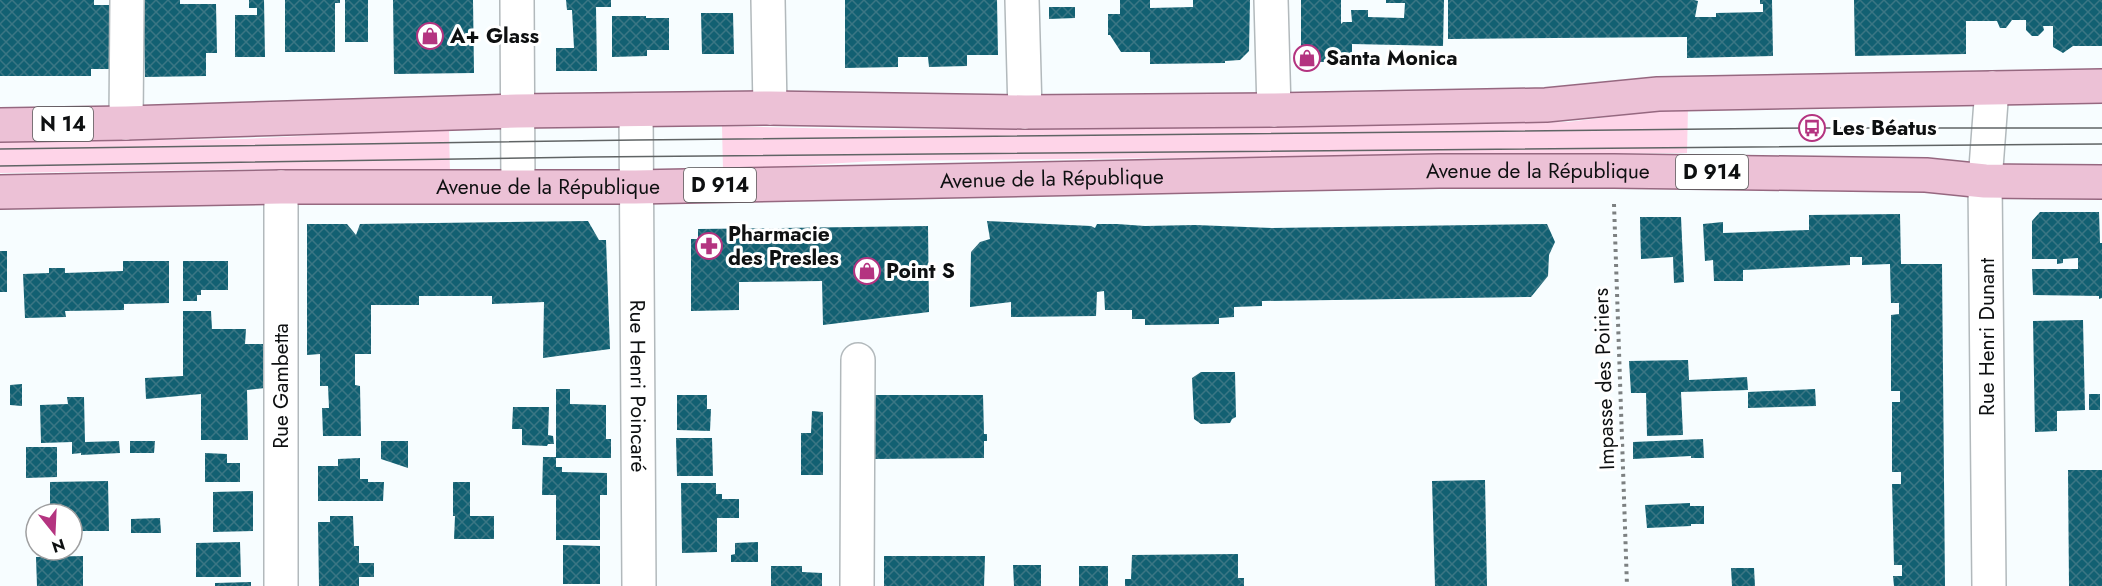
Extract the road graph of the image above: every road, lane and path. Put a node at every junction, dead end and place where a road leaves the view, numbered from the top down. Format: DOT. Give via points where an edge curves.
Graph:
graph roads {
  1 [pos="127,0"];
  2 [pos="517,0"];
  3 [pos="768,0"];
  4 [pos="1022,0"];
  5 [pos="1271,0"];
  6 [pos="2102,86"];
  7 [pos="1992,88"];
  8 [pos="770,108"];
  9 [pos="636,110"];
  10 [pos="1274,110"];
  11 [pos="517,111"];
  12 [pos="1025,112"];
  13 [pos="126,123"];
  14 [pos="0,125"];
  15 [pos="1614,171"];
  16 [pos="1985,181"];
  17 [pos="2102,182"];
  18 [pos="518,186"];
  19 [pos="281,187"];
  20 [pos="635,187"];
  21 [pos="0,192"];
  22 [pos="858,360"];
  23 [pos="281,586"];
  24 [pos="639,586"];
  25 [pos="857,586"];
  26 [pos="1627,586"];
  27 [pos="1989,586"];
  1 -- 13 [label="street"];
  2 -- 11 [label="street"];
  3 -- 8 [label="street"];
  4 -- 12 [label="street"];
  5 -- 10 [label="street"];
  6 -- 7 [label="main road"];
  7 -- 10 [label="main road" via="1658,94 1546,105"];
  7 -- 16 [label="street, Rue Henri Dunant"];
  8 -- 9 [label="main road"];
  8 -- 12 [label="main road"];
  9 -- 11 [label="main road"];
  9 -- 20 [label="street, Rue Henri Poincaré"];
  10 -- 12 [label="main road"];
  11 -- 13 [label="main road"];
  11 -- 18 [label="street"];
  13 -- 14 [label="main road, N 14"];
  15 -- 16 [label="main road, Avenue de la République / D 914" via="1926,175"];
  15 -- 20 [label="main road, Avenue de la République / D 914"];
  15 -- 26 [label="path, Impasse des Poiriers"];
  16 -- 17 [label="main road, Avenue de la République / D 914"];
  16 -- 27 [label="street, Rue Henri Dunant"];
  18 -- 19 [label="main road, Avenue de la République / D 914"];
  18 -- 20 [label="main road, Avenue de la République / D 914"];
  19 -- 21 [label="main road, Avenue de la République / D 914"];
  19 -- 23 [label="street, Rue Gambetta"];
  20 -- 24 [label="street, Rue Henri Poincaré"];
  22 -- 25 [label="street"];
}
